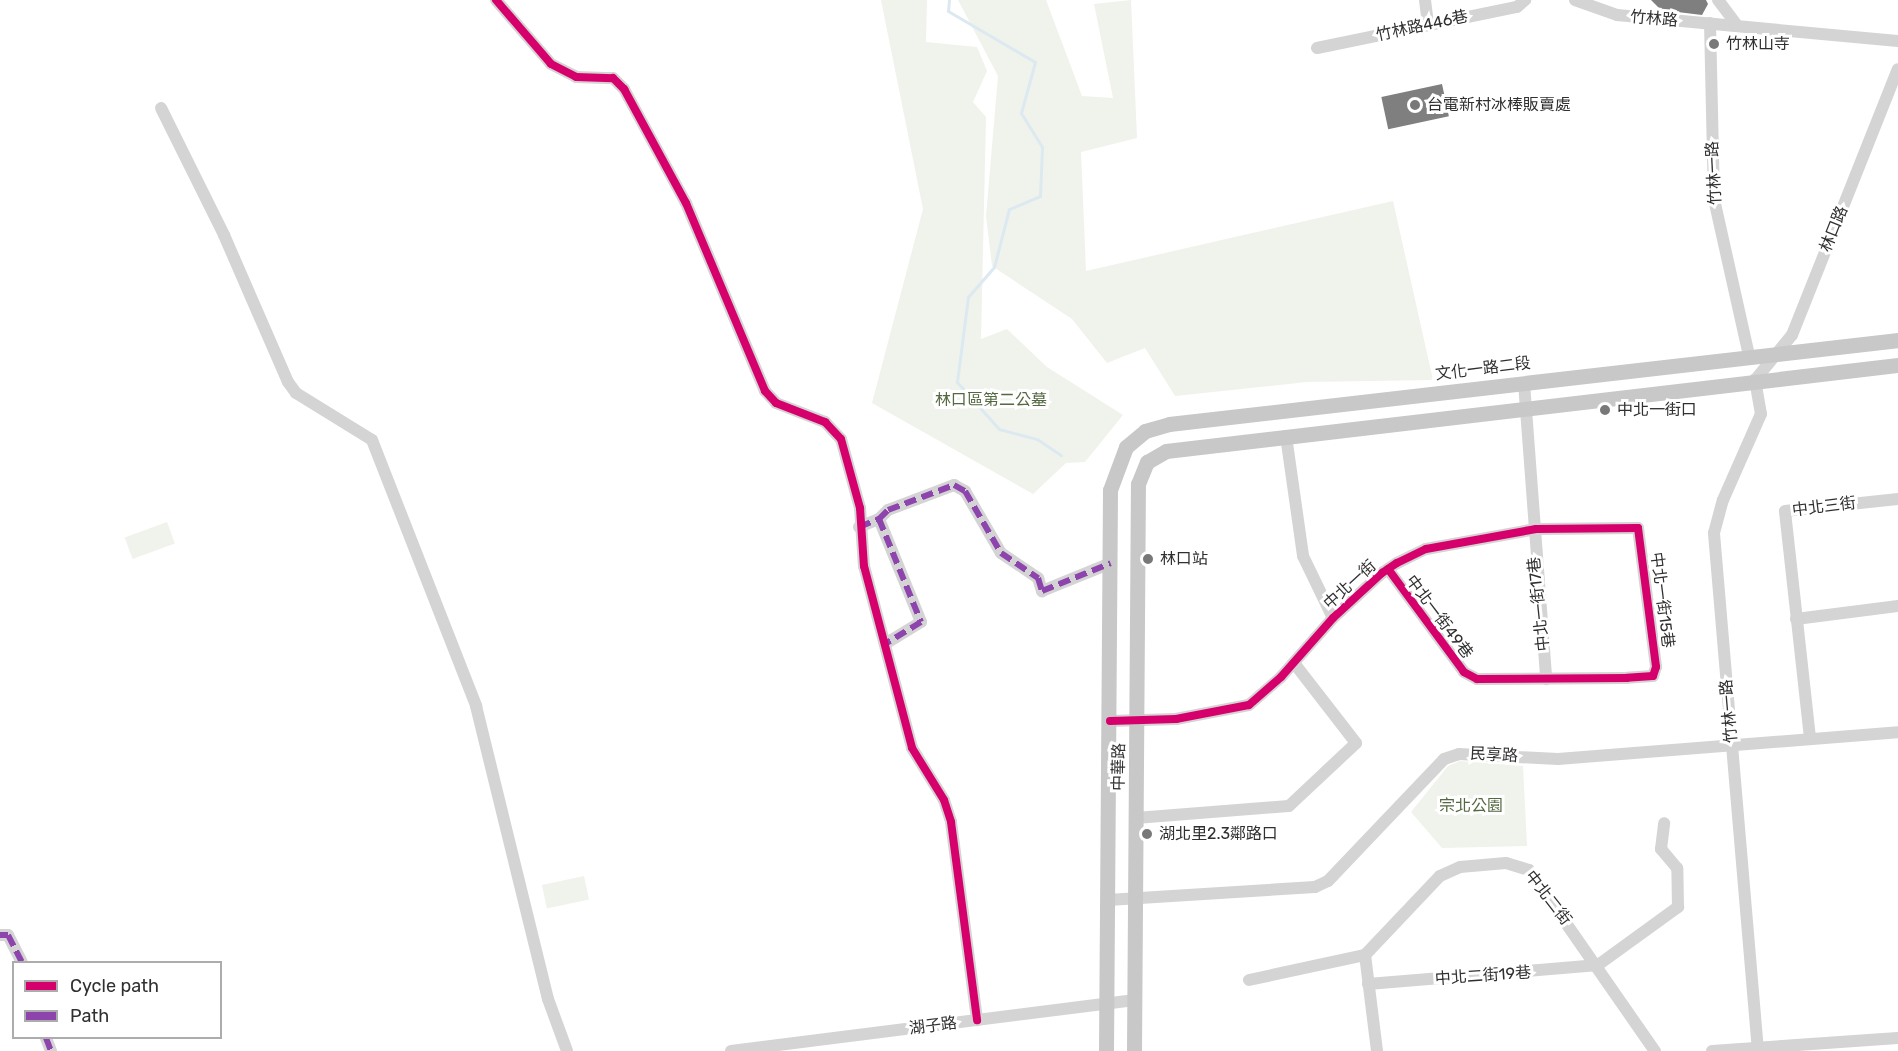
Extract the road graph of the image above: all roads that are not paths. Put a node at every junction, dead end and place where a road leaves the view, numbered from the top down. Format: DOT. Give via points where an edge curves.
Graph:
graph roads {
  1 [pos="496,0"];
  2 [pos="1425,0"];
  3 [pos="1526,0"];
  4 [pos="1575,0"];
  5 [pos="1718,0"];
  6 [pos="1710,23"];
  7 [pos="1428,25"];
  8 [pos="1737,25"];
  9 [pos="1898,41"];
  10 [pos="1317,48"];
  11 [pos="1898,69"];
  12 [pos="161,108"];
  13 [pos="1898,340"];
  14 [pos="1776,352"];
  15 [pos="1749,356"];
  16 [pos="1898,365"];
  17 [pos="1755,380"];
  18 [pos="1524,383"];
  19 [pos="1527,406"];
  20 [pos="1286,436"];
  21 [pos="1110,490"];
  22 [pos="1898,499"];
  23 [pos="879,519"];
  24 [pos="859,527"];
  25 [pos="1638,528"];
  26 [pos="1536,530"];
  27 [pos="1111,563"];
  28 [pos="1388,569"];
  29 [pos="1898,606"];
  30 [pos="1333,618"];
  31 [pos="1796,619"];
  32 [pos="885,644"];
  33 [pos="1294,663"];
  34 [pos="1546,680"];
  35 [pos="1110,721"];
  36 [pos="1138,721"];
  37 [pos="1898,732"];
  38 [pos="1810,738"];
  39 [pos="1732,745"];
  40 [pos="1136,818"];
  41 [pos="1664,823"];
  42 [pos="1108,900"];
  43 [pos="1134,900"];
  44 [pos="0,935"];
  45 [pos="1365,956"];
  46 [pos="21,961"];
  47 [pos="1598,965"];
  48 [pos="1249,980"];
  49 [pos="1368,984"];
  50 [pos="1135,1000"];
  51 [pos="1105,1004"];
  52 [pos="977,1020"];
  53 [pos="1898,1038"];
  54 [pos="1758,1049"];
  55 [pos="567,1051"];
  56 [pos="731,1051"];
  57 [pos="1106,1051"];
  58 [pos="1134,1051"];
  59 [pos="1377,1051"];
  60 [pos="1655,1051"];
  61 [pos="1712,1051"];
  1 -- 24 [label="street" via="551,64 576,77 613,78 624,89 686,203 765,391 776,403 825,422 841,439 860,508"];
  2 -- 7 [label="street"];
  3 -- 7 [label="street, 竹林路446巷" via="1516,7"];
  4 -- 6 [label="street, 竹林路" via="1617,15"];
  5 -- 8 [label="street"];
  6 -- 8 [label="street, 竹林路"];
  6 -- 15 [label="street, 竹林一路" via="1714,200"];
  7 -- 10 [label="street, 竹林路446巷"];
  8 -- 9 [label="street, 竹林路"];
  11 -- 14 [label="street, 林口路" via="1792,335"];
  12 -- 55 [label="street" via="224,234 288,382 296,393 372,440 476,706 548,999"];
  13 -- 14 [label="main road, 文化一路二段"];
  14 -- 15 [label="main road, 文化一路二段"];
  14 -- 17 [label="street, 林口路"];
  15 -- 17 [label="main road"];
  15 -- 18 [label="main road, 文化一路二段"];
  16 -- 17 [label="main road"];
  17 -- 19 [label="main road"];
  17 -- 39 [label="street, 竹林一路" via="1761,414 1723,500 1713,533"];
  18 -- 19 [label="street"];
  18 -- 21 [label="main road, 文化一路二段" via="1169,424 1145,431 1126,447"];
  19 -- 20 [label="main road"];
  19 -- 26 [label="street"];
  20 -- 30 [label="street" via="1303,556"];
  20 -- 36 [label="main road, 中華路" via="1166,451 1147,462 1138,484"];
  21 -- 27 [label="main road, 中華路"];
  22 -- 31 [label="street, 中北三街" via="1785,510"];
  23 -- 24 [label="street"];
  23 -- 27 [label="street" via="888,510 954,485 965,491 1001,553 1038,578 1042,591"];
  23 -- 32 [label="street" via="921,622"];
  24 -- 32 [label="street"];
  25 -- 26 [label="street, 中北一街"];
  25 -- 34 [label="street, 中北一街15巷" via="1656,667 1653,676"];
  26 -- 28 [label="street, 中北一街" via="1426,549"];
  26 -- 34 [label="street, 中北一街17巷" via="1533,547"];
  27 -- 35 [label="main road, 中華路"];
  28 -- 30 [label="street, 中北一街"];
  28 -- 34 [label="street, 中北一街49巷" via="1464,672 1477,679"];
  29 -- 31 [label="street"];
  30 -- 33 [label="street, 中北一街"];
  31 -- 38 [label="street, 中北三街"];
  32 -- 52 [label="street" via="918,764 945,800 951,822"];
  33 -- 36 [label="street, 中北一街" via="1249,705 1185,718"];
  33 -- 40 [label="street" via="1356,743 1289,806"];
  35 -- 36 [label="street, 中北一街"];
  35 -- 42 [label="main road, 中華路"];
  36 -- 40 [label="main road, 中華路"];
  37 -- 38 [label="street, 民享路"];
  38 -- 39 [label="street, 民享路"];
  39 -- 43 [label="street, 民享路" via="1558,759 1459,753 1444,759 1328,881 1315,887"];
  39 -- 54 [label="street, 竹林一路"];
  40 -- 43 [label="main road, 中華路"];
  41 -- 47 [label="street" via="1661,849 1677,868 1678,907"];
  42 -- 43 [label="street, 民享路"];
  42 -- 51 [label="main road, 中華路"];
  43 -- 50 [label="main road, 中華路"];
  44 -- 46 [label="street" via="8,935"];
  45 -- 47 [label="street, 中北二街" via="1445,873 1512,863 1529,870"];
  45 -- 48 [label="street"];
  45 -- 49 [label="street"];
  47 -- 49 [label="street, 中北二街19巷"];
  47 -- 60 [label="street, 中北二街"];
  49 -- 59 [label="street"];
  50 -- 51 [label="street, 湖子路"];
  50 -- 58 [label="main road, 中華路"];
  51 -- 52 [label="street, 湖子路"];
  51 -- 57 [label="main road, 中華路"];
  52 -- 56 [label="street, 湖子路"];
  53 -- 54 [label="street"];
  54 -- 61 [label="street"];
}
